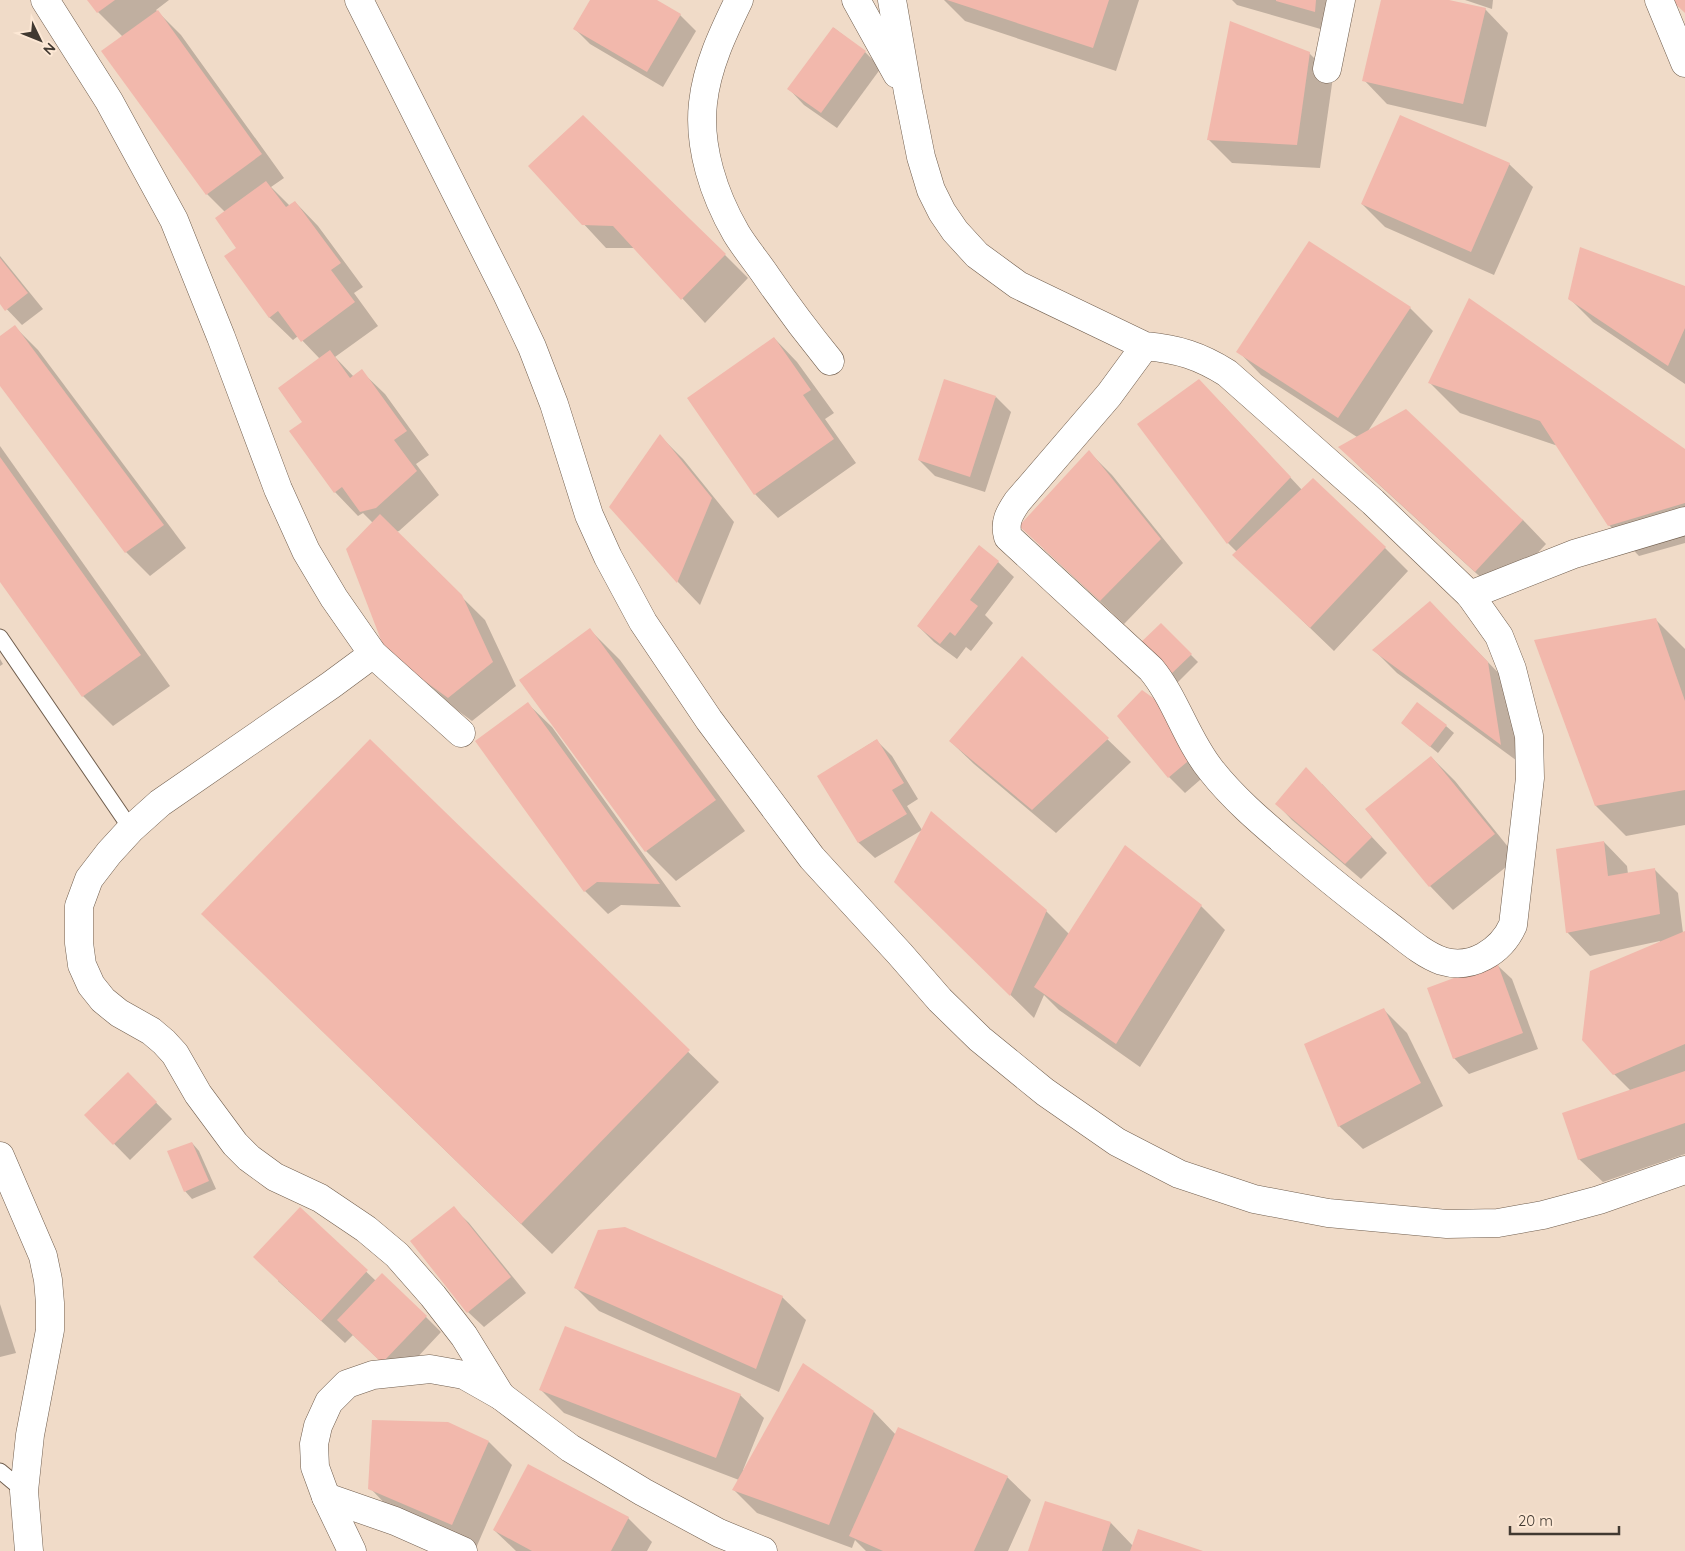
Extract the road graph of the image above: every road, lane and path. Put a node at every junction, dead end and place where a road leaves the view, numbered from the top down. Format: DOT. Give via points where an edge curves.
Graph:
graph roads {
  1 [pos="45,0"];
  2 [pos="359,0"];
  3 [pos="739,0"];
  4 [pos="856,0"];
  5 [pos="892,0"];
  6 [pos="1341,0"];
  7 [pos="1659,0"];
  8 [pos="1685,63"];
  9 [pos="1327,69"];
  10 [pos="908,92"];
  11 [pos="1146,346"];
  12 [pos="830,361"];
  13 [pos="1685,521"];
  14 [pos="1470,595"];
  15 [pos="0,637"];
  16 [pos="373,654"];
  17 [pos="461,733"];
  18 [pos="131,829"];
  19 [pos="0,1156"];
  20 [pos="1685,1170"];
  21 [pos="501,1396"];
  22 [pos="0,1471"];
  23 [pos="24,1491"];
  24 [pos="326,1497"];
  25 [pos="29,1551"];
  26 [pos="352,1551"];
  27 [pos="463,1551"];
  28 [pos="763,1551"];
  1 -- 16 [label="street" via="109,101 174,220 278,488 306,551"];
  2 -- 20 [label="street" via="532,347 554,404 589,516 643,622 710,720 812,858 940,1000 980,1039 1045,1092 1117,1142 1179,1174 1254,1199 1328,1213 1447,1224 1498,1223 1599,1200"];
  3 -- 12 [label="street" via="716,50 703,102 702,123 712,179 736,234"];
  4 -- 10 [label="street"];
  5 -- 10 [label="street"];
  6 -- 9 [label="street"];
  7 -- 8 [label="street"];
  10 -- 11 [label="street" via="931,190 955,231 977,255 1018,285"];
  11 -- 14 [label="street" via="1190,354 1227,374 1373,502"];
  11 -- 14 [label="street" via="1109,395 1017,502 1006,523 1008,537 1151,669 1162,682 1210,769 1248,810 1341,890 1425,953 1442,961 1458,963 1487,956 1501,945 1513,926 1530,778 1529,736 1512,669 1499,636"];
  13 -- 14 [label="street" via="1574,554"];
  15 -- 18 [label="lane"];
  16 -- 17 [label="street"];
  16 -- 18 [label="street" via="160,802"];
  18 -- 21 [label="street" via="89,879 79,906 82,965 91,985 103,1000 151,1031 175,1054 198,1094 249,1158 275,1177 320,1198 366,1229 397,1256 464,1336"];
  19 -- 23 [label="street" via="43,1256 50,1303 50,1330 30,1435"];
  21 -- 24 [label="street" via="464,1375 430,1369 373,1375 347,1384 330,1402 318,1426 314,1444 315,1467"];
  21 -- 28 [label="street" via="570,1448 642,1492 719,1533"];
  22 -- 23 [label="lane"];
  23 -- 25 [label="street"];
  24 -- 26 [label="street"];
  24 -- 27 [label="street" via="394,1521"];
}
